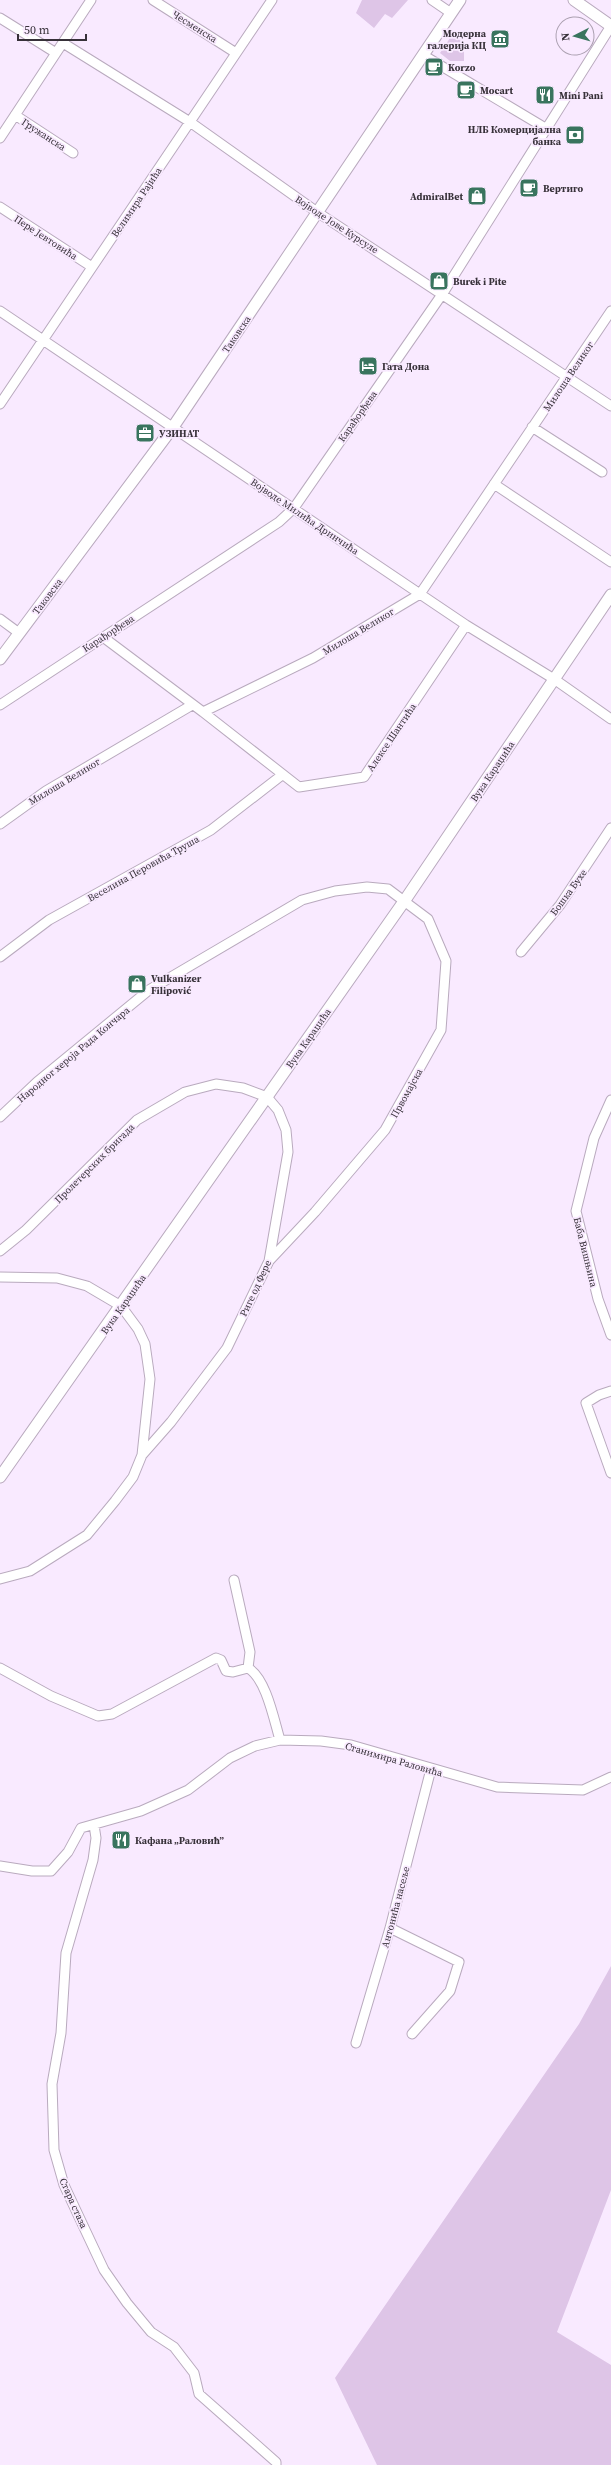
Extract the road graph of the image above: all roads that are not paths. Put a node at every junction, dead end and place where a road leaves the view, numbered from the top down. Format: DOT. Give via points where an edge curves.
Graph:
graph roads {
  1 [pos="91,0"];
  2 [pos="153,0"];
  3 [pos="272,0"];
  4 [pos="432,0"];
  5 [pos="460,0"];
  6 [pos="574,0"];
  7 [pos="451,13"];
  8 [pos="0,18"];
  9 [pos="611,26"];
  10 [pos="63,43"];
  11 [pos="236,52"];
  12 [pos="56,53"];
  13 [pos="423,55"];
  14 [pos="15,115"];
  15 [pos="190,122"];
  16 [pos="547,129"];
  17 [pos="0,138"];
  18 [pos="73,153"];
  19 [pos="0,207"];
  20 [pos="317,212"];
  21 [pos="92,267"];
  22 [pos="443,293"];
  23 [pos="0,311"];
  24 [pos="611,311"];
  25 [pos="44,339"];
  26 [pos="567,377"];
  27 [pos="0,404"];
  28 [pos="611,406"];
  29 [pos="173,427"];
  30 [pos="532,427"];
  31 [pos="602,472"];
  32 [pos="494,484"];
  33 [pos="294,508"];
  34 [pos="611,562"];
  35 [pos="420,594"];
  36 [pos="611,594"];
  37 [pos="0,619"];
  38 [pos="466,625"];
  39 [pos="19,633"];
  40 [pos="103,636"];
  41 [pos="0,659"];
  42 [pos="554,680"];
  43 [pos="0,705"];
  44 [pos="192,705"];
  45 [pos="203,712"];
  46 [pos="611,719"];
  47 [pos="282,775"];
  48 [pos="0,824"];
  49 [pos="611,828"];
  50 [pos="405,900"];
  51 [pos="521,952"];
  52 [pos="0,957"];
  53 [pos="267,1097"];
  54 [pos="611,1100"];
  55 [pos="0,1117"];
  56 [pos="0,1251"];
  57 [pos="269,1261"];
  58 [pos="0,1277"];
  59 [pos="121,1306"];
  60 [pos="611,1334"];
  61 [pos="611,1391"];
  62 [pos="142,1455"];
  63 [pos="611,1473"];
  64 [pos="0,1477"];
  65 [pos="0,1579"];
  66 [pos="234,1580"];
  67 [pos="0,1668"];
  68 [pos="248,1668"];
  69 [pos="280,1740"];
  70 [pos="431,1769"];
  71 [pos="611,1777"];
  72 [pos="94,1825"];
  73 [pos="0,1866"];
  74 [pos="390,1928"];
  75 [pos="412,2034"];
  76 [pos="356,2043"];
  77 [pos="276,2465"];
  1 -- 10 [label="street"];
  2 -- 11 [label="street, Чесменска"];
  3 -- 11 [label="street, Велимира Рајића"];
  4 -- 7 [label="street"];
  5 -- 7 [label="street, Таковска"];
  6 -- 9 [label="street"];
  7 -- 13 [label="street, Таковска"];
  8 -- 12 [label="street"];
  9 -- 16 [label="street, Карађорђева"];
  10 -- 12 [label="street"];
  10 -- 15 [label="street, Војводе Јове Курсуле"];
  11 -- 15 [label="street, Велимира Рајића"];
  12 -- 14 [label="street"];
  13 -- 16 [label="street"];
  13 -- 20 [label="street, Таковска"];
  14 -- 17 [label="street"];
  14 -- 18 [label="street, Гружанска"];
  15 -- 20 [label="street, Војводе Јове Курсуле"];
  15 -- 21 [label="street, Велимира Рајића"];
  16 -- 22 [label="street, Карађорђева"];
  19 -- 21 [label="street, Пере Јевтовића"];
  20 -- 22 [label="street, Војводе Јове Курсуле"];
  20 -- 29 [label="street, Таковска"];
  21 -- 25 [label="street, Велимира Рајића"];
  22 -- 26 [label="street, Војводе Јове Курсуле"];
  22 -- 33 [label="street, Карађорђева"];
  23 -- 25 [label="street, Војводе Милића Дринчића"];
  24 -- 26 [label="street, Милоша Великог"];
  25 -- 27 [label="street, Велимира Рајића"];
  25 -- 29 [label="street, Војводе Милића Дринчића"];
  26 -- 28 [label="street, Војводе Јове Курсуле"];
  26 -- 30 [label="street, Милоша Великог"];
  29 -- 33 [label="street, Војводе Милића Дринчића"];
  29 -- 39 [label="street, Таковска"];
  30 -- 31 [label="street"];
  30 -- 32 [label="street, Милоша Великог"];
  32 -- 34 [label="street"];
  32 -- 35 [label="street, Милоша Великог"];
  33 -- 35 [label="street, Војводе Милића Дринчића"];
  33 -- 40 [label="street, Карађорђева" via="279,522"];
  35 -- 38 [label="street, Војводе Милића Дринчића"];
  35 -- 45 [label="street, Милоша Великог" via="313,658"];
  36 -- 42 [label="street, Вука Караџића"];
  37 -- 39 [label="street"];
  38 -- 42 [label="street, Војводе Милића Дринчића"];
  38 -- 47 [label="street, Алексе Шантића" via="364,777 299,787"];
  39 -- 41 [label="street, Таковска"];
  40 -- 43 [label="street, Карађорђева"];
  40 -- 44 [label="street"];
  42 -- 46 [label="street, Војводе Милића Дринчића"];
  42 -- 50 [label="street, Вука Караџића"];
  44 -- 45 [label="street"];
  44 -- 48 [label="street, Милоша Великог" via="46,791"];
  45 -- 47 [label="street, Алексе Шантића"];
  47 -- 52 [label="street, Веселина Перовића Труша" via="211,830 49,920"];
  49 -- 51 [label="street, Бошка Бухе" via="560,905"];
  50 -- 53 [label="street, Вука Караџића"];
  50 -- 55 [label="street, Народног хероја Рада Кончара" via="388,889 367,886 302,900 149,990 37,1082"];
  50 -- 57 [label="street, Првомајска" via="428,919 446,961 440,1030 385,1130"];
  53 -- 56 [label="street, Пролетерских бригада" via="243,1088 216,1084 185,1092 137,1120 26,1230"];
  53 -- 57 [label="street, Риге од Фере" via="278,1110 286,1130 288,1152"];
  53 -- 59 [label="street, Вука Караџића"];
  54 -- 60 [label="street, Баба Вишњина" via="594,1138 576,1211 598,1299"];
  57 -- 62 [label="street, Риге од Фере" via="227,1348 171,1422"];
  58 -- 59 [label="street" via="57,1278 87,1286"];
  59 -- 62 [label="street" via="138,1329 149,1360 147,1417"];
  59 -- 64 [label="street, Вука Караџића"];
  61 -- 63 [label="street" via="598,1395 586,1403"];
  62 -- 65 [label="street" via="133,1477 87,1535 30,1571"];
  66 -- 68 [label="street" via="250,1652"];
  67 -- 68 [label="street" via="51,1696 98,1716 112,1714 216,1658 221,1660 226,1671"];
  68 -- 69 [label="street" via="261,1680"];
  69 -- 70 [label="street, Станимира Раловића" via="351,1745"];
  69 -- 72 [label="street, Станимира Раловића" via="255,1746 230,1758 188,1790 141,1812"];
  70 -- 71 [label="street, Станимира Раловића" via="497,1787 583,1790"];
  70 -- 74 [label="street, Антонића насеље"];
  72 -- 73 [label="street, Станимира Раловића" via="81,1828 68,1852 51,1871"];
  72 -- 77 [label="street, Стара стаза" via="96,1838 93,1860 66,1953 61,2033 52,2084 54,2150 64,2185 104,2270 118,2290 151,2332 174,2347 194,2374 199,2394 276,2462"];
  74 -- 75 [label="street" via="459,1962 450,1991"];
  74 -- 76 [label="street, Антонића насеље"];
}
